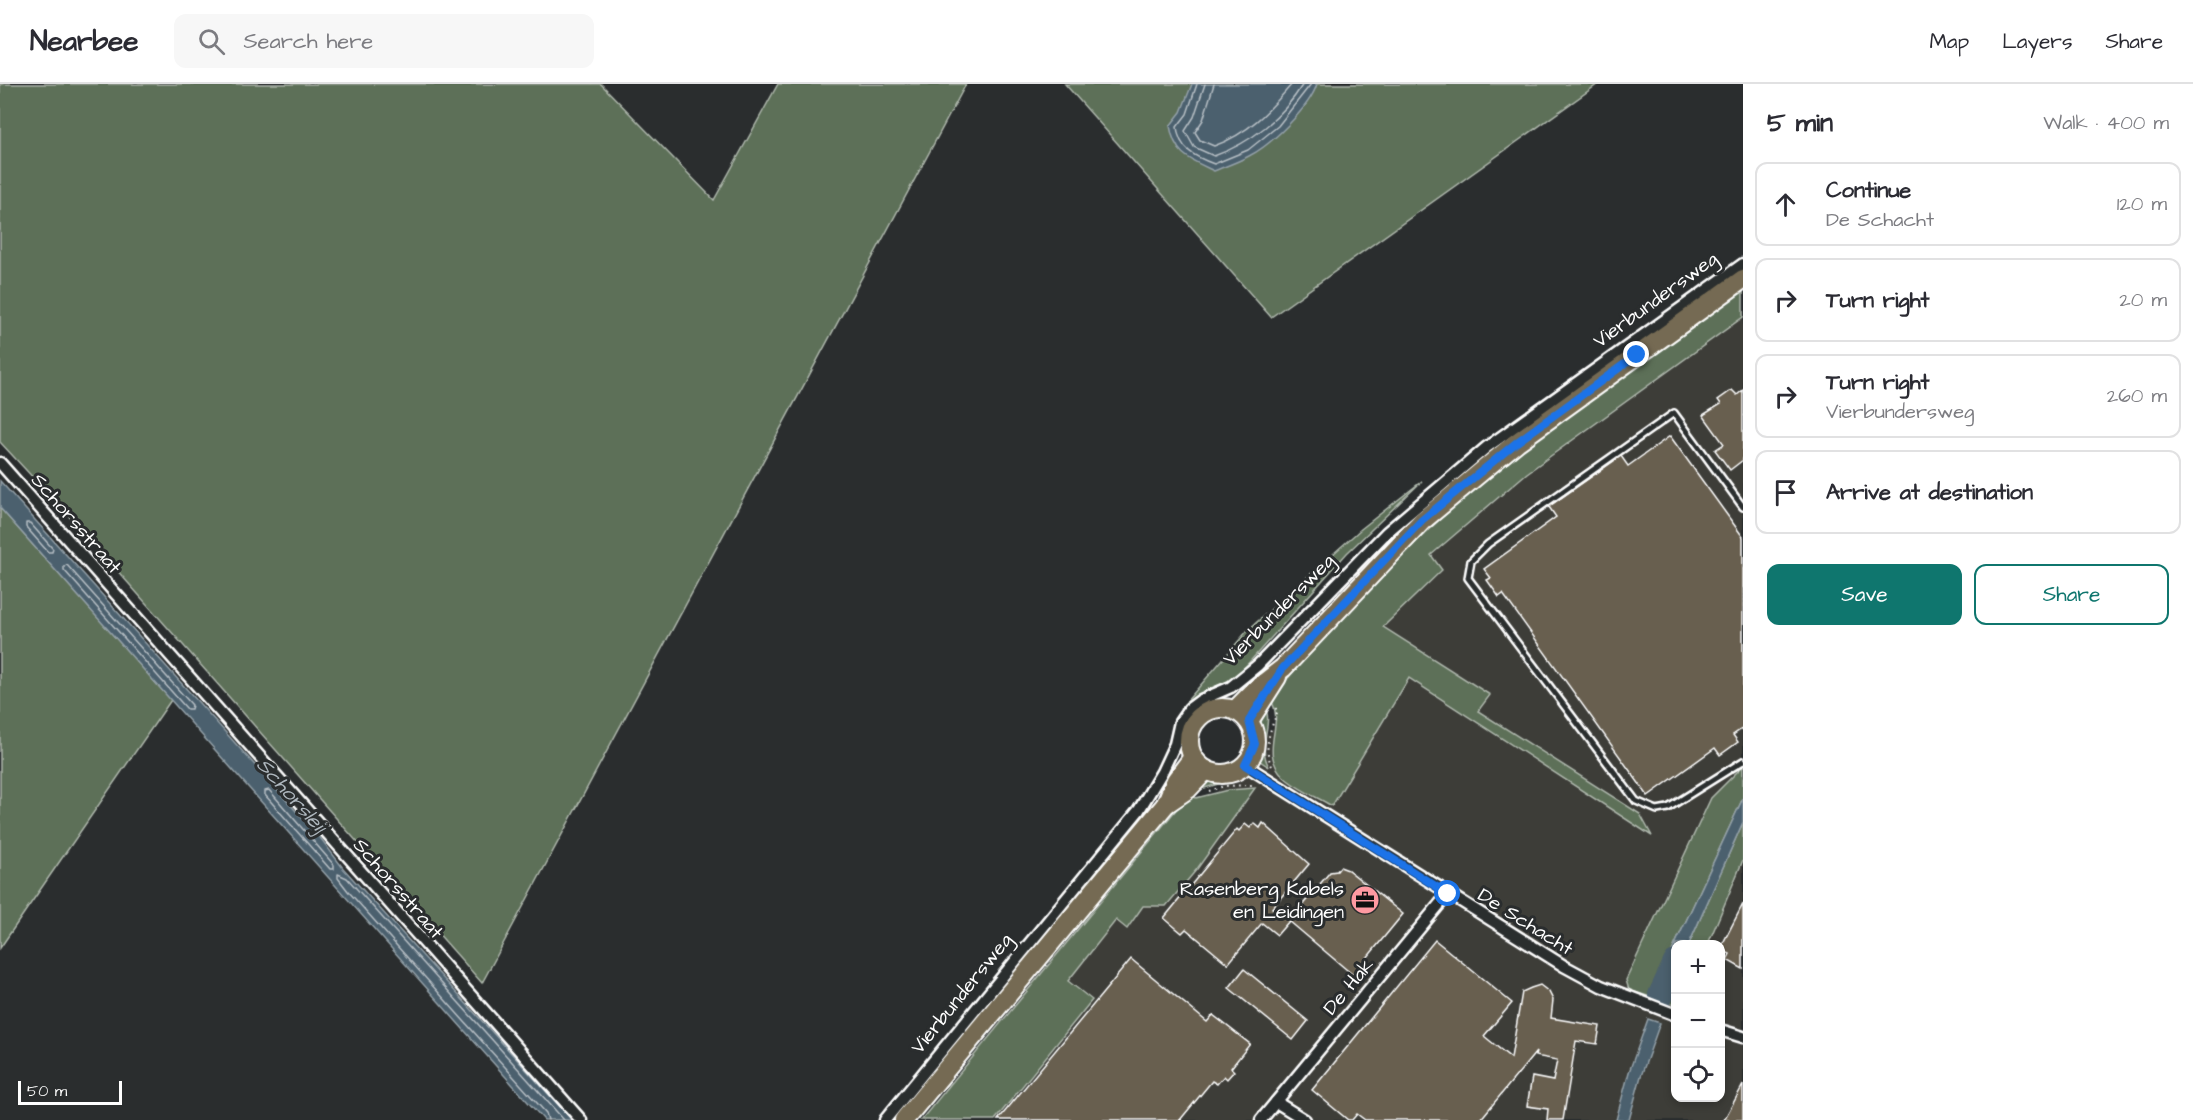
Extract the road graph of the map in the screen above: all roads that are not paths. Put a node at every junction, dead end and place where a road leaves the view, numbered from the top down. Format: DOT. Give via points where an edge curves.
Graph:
graph roads {
  1 [pos="1743,264"];
  2 [pos="1741,285"];
  3 [pos="1633,350"];
  4 [pos="0,463"];
  5 [pos="1743,507"];
  6 [pos="1242,716"];
  7 [pos="1193,757"];
  8 [pos="1743,761"];
  9 [pos="1245,765"];
  10 [pos="1206,770"];
  11 [pos="1166,804"];
  12 [pos="1448,894"];
  13 [pos="986,1009"];
  14 [pos="1671,1013"];
  15 [pos="1725,1032"];
  16 [pos="1743,1037"];
  17 [pos="1276,1102"];
  18 [pos="581,1120"];
  19 [pos="885,1120"];
  20 [pos="904,1120"];
  21 [pos="1262,1120"];
  22 [pos="1305,1120"];
  1 -- 3 [label="street, Vierbundersweg"];
  2 -- 3 [label="main road, Vierbundersweg"];
  3 -- 6 [label="main road, Vierbundersweg" via="1422,520"];
  3 -- 13 [label="street, Vierbundersweg" via="1479,453 1387,532 1258,665 1231,687 1189,709 1180,722 1162,772 1139,810"];
  4 -- 18 [label="street, Schorsstraat"];
  5 -- 8 [label="lane" via="1674,413 1488,544 1472,561 1468,578 1636,801 1657,810 1668,808"];
  6 -- 7 [label="main road" via="1212,709 1202,714 1189,734"];
  6 -- 9 [label="main road" via="1255,744"];
  7 -- 10 [label="main road"];
  7 -- 11 [label="main road, Vierbundersweg" via="1176,780"];
  9 -- 10 [label="main road" via="1227,774"];
  9 -- 12 [label="street, De Schacht"];
  10 -- 11 [label="main road, Vierbundersweg"];
  11 -- 13 [label="main road, Vierbundersweg"];
  12 -- 14 [label="street, De Schacht" via="1600,986"];
  12 -- 17 [label="street, De Hak"];
  13 -- 19 [label="street, Vierbundersweg"];
  13 -- 20 [label="main road, Vierbundersweg"];
  15 -- 16 [label="street"];
  17 -- 21 [label="street, De Hak"];
  17 -- 22 [label="street"];
}
